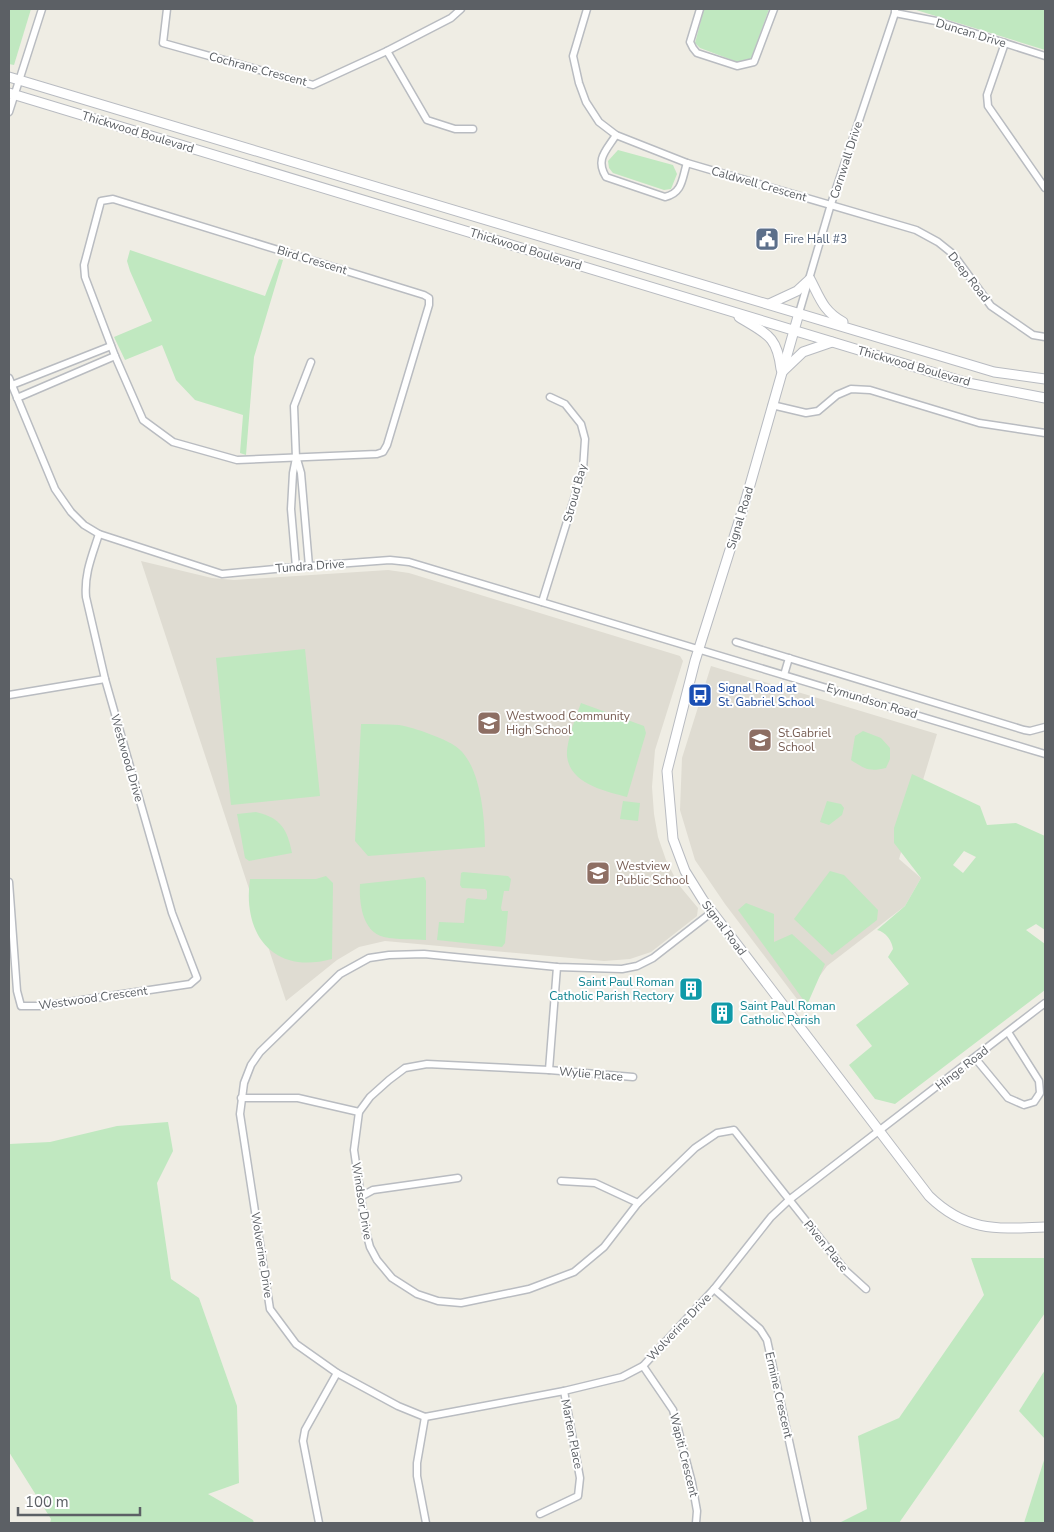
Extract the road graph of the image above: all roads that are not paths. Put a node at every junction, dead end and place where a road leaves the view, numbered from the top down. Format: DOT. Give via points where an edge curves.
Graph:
graph roads {
  1 [pos="42,9"];
  2 [pos="167,9"];
  3 [pos="461,9"];
  4 [pos="587,9"];
  5 [pos="700,9"];
  6 [pos="774,9"];
  7 [pos="895,11"];
  8 [pos="1005,43"];
  9 [pos="387,51"];
  10 [pos="1045,56"];
  11 [pos="9,77"];
  12 [pos="20,80"];
  13 [pos="12,94"];
  14 [pos="9,112"];
  15 [pos="473,128"];
  16 [pos="616,135"];
  17 [pos="687,163"];
  18 [pos="1038,176"];
  19 [pos="1045,176"];
  20 [pos="1045,188"];
  21 [pos="832,204"];
  22 [pos="810,279"];
  23 [pos="769,304"];
  24 [pos="730,311"];
  25 [pos="799,313"];
  26 [pos="794,330"];
  27 [pos="856,330"];
  28 [pos="1045,337"];
  29 [pos="832,342"];
  30 [pos="111,346"];
  31 [pos="115,356"];
  32 [pos="311,362"];
  33 [pos="62,364"];
  34 [pos="781,372"];
  35 [pos="67,377"];
  36 [pos="9,378"];
  37 [pos="1045,379"];
  38 [pos="12,386"];
  39 [pos="550,397"];
  40 [pos="17,398"];
  41 [pos="1045,398"];
  42 [pos="772,406"];
  43 [pos="1045,433"];
  44 [pos="296,458"];
  45 [pos="304,508"];
  46 [pos="292,509"];
  47 [pos="99,534"];
  48 [pos="309,566"];
  49 [pos="296,567"];
  50 [pos="542,602"];
  51 [pos="736,642"];
  52 [pos="698,649"];
  53 [pos="789,658"];
  54 [pos="784,675"];
  55 [pos="104,679"];
  56 [pos="9,695"];
  57 [pos="1045,727"];
  58 [pos="1045,754"];
  59 [pos="9,882"];
  60 [pos="712,912"];
  61 [pos="557,967"];
  62 [pos="197,978"];
  63 [pos="1045,1003"];
  64 [pos="1008,1032"];
  65 [pos="975,1058"];
  66 [pos="549,1070"];
  67 [pos="633,1077"];
  68 [pos="241,1098"];
  69 [pos="359,1112"];
  70 [pos="879,1132"];
  71 [pos="458,1178"];
  72 [pos="561,1181"];
  73 [pos="362,1196"];
  74 [pos="789,1200"];
  75 [pos="638,1203"];
  76 [pos="1045,1227"];
  77 [pos="714,1289"];
  78 [pos="866,1289"];
  79 [pos="643,1366"];
  80 [pos="338,1373"];
  81 [pos="564,1390"];
  82 [pos="425,1417"];
  83 [pos="540,1514"];
  84 [pos="319,1523"];
  85 [pos="426,1523"];
  86 [pos="696,1523"];
  87 [pos="807,1523"];
  1 -- 12 [label="street"];
  2 -- 9 [label="street, Cochrane Crescent" via="163,43 313,84"];
  3 -- 9 [label="street, Cochrane Crescent" via="451,18"];
  4 -- 16 [label="street, Caldwell Crescent" via="573,56 579,83 599,122"];
  5 -- 6 [label="street" via="690,42 692,48 697,53 737,66 754,62"];
  7 -- 8 [label="street, Duncan Drive"];
  7 -- 21 [label="street, Cornwall Drive"];
  8 -- 10 [label="street, Duncan Drive"];
  8 -- 18 [label="street" via="987,95 988,106"];
  9 -- 15 [label="street" via="427,120 455,129"];
  11 -- 12 [label="main road, Thickwood Boulevard"];
  12 -- 13 [label="street"];
  12 -- 23 [label="main road, Thickwood Boulevard"];
  13 -- 14 [label="street"];
  13 -- 24 [label="main road, Thickwood Boulevard"];
  16 -- 17 [label="street, Caldwell Crescent"];
  16 -- 17 [label="street" via="601,159 601,168 606,176 665,197 679,190"];
  17 -- 21 [label="street, Caldwell Crescent"];
  18 -- 19 [label="street"];
  18 -- 20 [label="street"];
  21 -- 22 [label="street, Cornwall Drive"];
  21 -- 28 [label="street, Deep Road" via="916,230 938,242 953,254 991,306 1032,335"];
  22 -- 23 [label="main road" via="797,291"];
  22 -- 25 [label="street, Cornwall Drive"];
  22 -- 27 [label="main road" via="831,316"];
  23 -- 25 [label="main road, Thickwood Boulevard"];
  24 -- 26 [label="main road, Thickwood Boulevard"];
  24 -- 34 [label="main road" via="770,337 779,351"];
  25 -- 26 [label="main road, Signal Road"];
  25 -- 27 [label="main road, Thickwood Boulevard"];
  26 -- 29 [label="main road, Thickwood Boulevard"];
  26 -- 34 [label="main road, Signal Road"];
  27 -- 37 [label="main road, Thickwood Boulevard" via="994,372"];
  29 -- 34 [label="main road" via="803,352"];
  29 -- 41 [label="main road, Thickwood Boulevard" via="968,383"];
  30 -- 31 [label="street, Bird Crescent"];
  30 -- 33 [label="street"];
  30 -- 44 [label="street, Bird Crescent" via="84,277 84,265 101,201 113,200 429,298 383,452"];
  31 -- 35 [label="street"];
  31 -- 44 [label="street, Bird Crescent" via="143,420 173,442 237,460"];
  32 -- 44 [label="street" via="294,406"];
  33 -- 35 [label="street"];
  33 -- 38 [label="street"];
  34 -- 42 [label="main road, Signal Road"];
  35 -- 40 [label="street"];
  36 -- 38 [label="street, Tundra Drive"];
  38 -- 40 [label="street, Tundra Drive"];
  39 -- 50 [label="street, Stroud Bay" via="565,404 581,424 585,439 583,470"];
  40 -- 47 [label="street, Tundra Drive" via="55,489 71,512"];
  42 -- 43 [label="street" via="806,413 818,411 837,395 851,389 870,390 979,423"];
  42 -- 52 [label="main road, Signal Road"];
  44 -- 45 [label="street" via="301,473"];
  44 -- 46 [label="street"];
  45 -- 46 [label="street"];
  45 -- 48 [label="street"];
  46 -- 49 [label="street"];
  47 -- 49 [label="street, Tundra Drive" via="222,574"];
  47 -- 55 [label="street, Westwood Drive" via="85,584"];
  48 -- 49 [label="street, Tundra Drive"];
  48 -- 50 [label="street, Tundra Drive" via="390,560 409,562"];
  50 -- 52 [label="street, Tundra Drive"];
  51 -- 53 [label="street"];
  52 -- 54 [label="street, Eymundson Road"];
  52 -- 60 [label="main road, Signal Road" via="667,771 673,839 685,870"];
  53 -- 54 [label="street"];
  53 -- 57 [label="street" via="1024,730"];
  54 -- 58 [label="street, Eymundson Road"];
  55 -- 56 [label="street"];
  55 -- 62 [label="street, Westwood Drive" via="172,913"];
  59 -- 62 [label="street, Westwood Crescent" via="17,991 21,1006 42,1006 190,984"];
  60 -- 61 [label="street, Wolverine Drive" via="653,958 637,966 622,969"];
  60 -- 70 [label="main road, Signal Road"];
  61 -- 66 [label="street"];
  61 -- 68 [label="street, Wolverine Drive" via="424,954 369,958 340,974 268,1043 251,1065"];
  63 -- 64 [label="street, Hinge Road"];
  64 -- 65 [label="street, Hinge Road"];
  64 -- 65 [label="street" via="1039,1081 1040,1093 1034,1102 1024,1105 1008,1098"];
  65 -- 70 [label="street, Hinge Road"];
  66 -- 67 [label="street, Wylie Place"];
  66 -- 69 [label="street" via="427,1064 405,1068 370,1097"];
  68 -- 69 [label="street" via="298,1098"];
  68 -- 80 [label="street, Wolverine Drive" via="240,1114 270,1309 296,1344"];
  69 -- 73 [label="street, Windsor Drive" via="354,1150"];
  70 -- 74 [label="street, Wolverine Drive"];
  70 -- 76 [label="main road, Signal Road" via="929,1196 953,1214 979,1226"];
  71 -- 73 [label="street" via="373,1190"];
  72 -- 75 [label="street" via="595,1182"];
  73 -- 75 [label="street, Windsor Drive" via="370,1247 392,1278 417,1294 438,1301 461,1302 529,1289 574,1272 604,1247"];
  74 -- 75 [label="street, Windsor Drive" via="734,1130 717,1133 695,1148"];
  74 -- 77 [label="street, Wolverine Drive" via="771,1217"];
  74 -- 78 [label="street, Piven Place" via="844,1270"];
  77 -- 79 [label="street, Wolverine Drive"];
  77 -- 87 [label="street, Ermine Crescent" via="760,1329 767,1340"];
  79 -- 81 [label="street, Wolverine Drive" via="622,1377"];
  79 -- 86 [label="street, Wapiti Crescent" via="673,1410 692,1483"];
  80 -- 82 [label="street, Wolverine Drive"];
  80 -- 84 [label="street" via="305,1430 303,1441"];
  81 -- 82 [label="street, Wolverine Drive"];
  81 -- 83 [label="street, Marten Place" via="580,1478 578,1496"];
  82 -- 85 [label="street" via="417,1476"];
}
